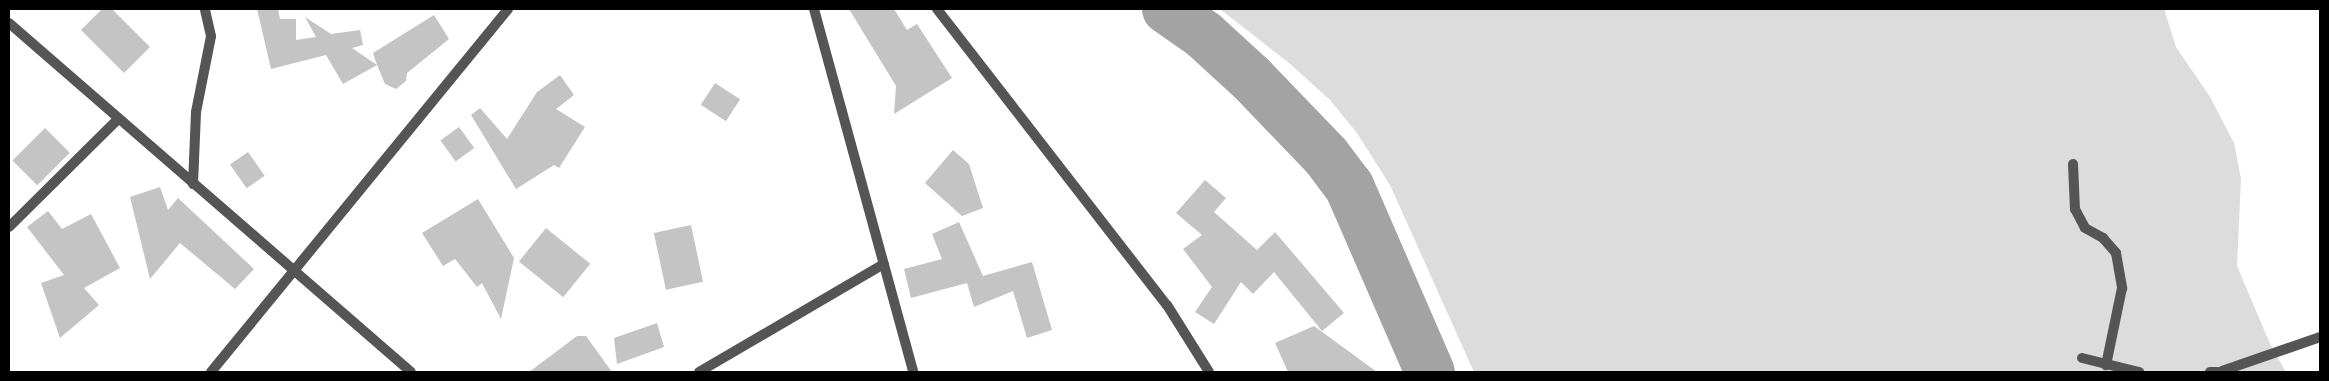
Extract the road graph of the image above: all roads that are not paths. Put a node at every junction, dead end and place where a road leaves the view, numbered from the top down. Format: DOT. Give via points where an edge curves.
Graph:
graph roads {
  1 [pos="205,9"];
  2 [pos="508,9"];
  3 [pos="814,9"];
  4 [pos="937,9"];
  5 [pos="9,23"];
  6 [pos="118,119"];
  7 [pos="2073,164"];
  8 [pos="193,184"];
  9 [pos="9,227"];
  10 [pos="884,264"];
  11 [pos="294,271"];
  12 [pos="2320,337"];
  13 [pos="2082,358"];
  14 [pos="2106,365"];
  15 [pos="211,372"];
  16 [pos="411,372"];
  17 [pos="699,372"];
  18 [pos="913,372"];
  19 [pos="1210,372"];
  20 [pos="2139,372"];
  21 [pos="2210,372"];
  22 [pos="2222,372"];
  1 -- 8 [label="street" via="211,36 196,112"];
  2 -- 11 [label="street"];
  3 -- 10 [label="street"];
  4 -- 19 [label="street" via="1167,305"];
  5 -- 6 [label="street"];
  6 -- 8 [label="street"];
  6 -- 9 [label="street"];
  7 -- 14 [label="street" via="2075,210 2085,228 2102,238 2116,253 2122,288"];
  8 -- 11 [label="street"];
  10 -- 17 [label="street"];
  10 -- 18 [label="street"];
  11 -- 15 [label="street"];
  11 -- 16 [label="street"];
  12 -- 22 [label="street"];
  13 -- 14 [label="street"];
  14 -- 20 [label="street"];
  21 -- 22 [label="street"];
}
